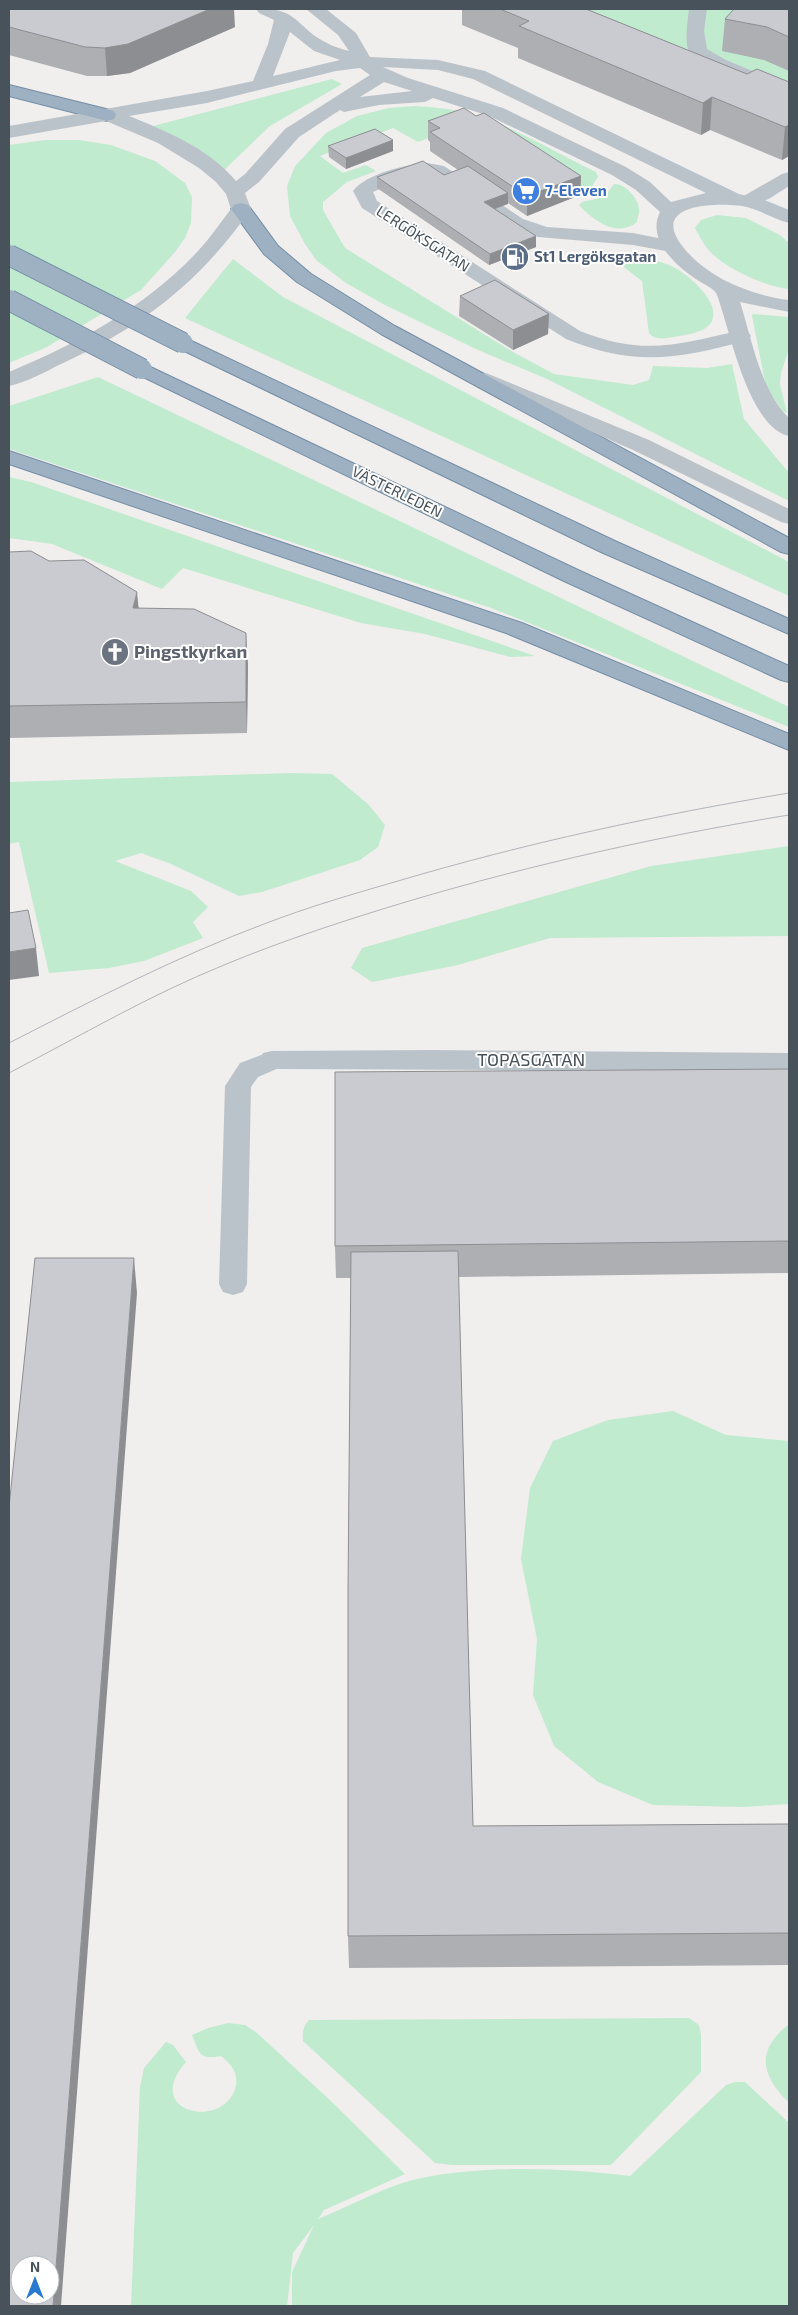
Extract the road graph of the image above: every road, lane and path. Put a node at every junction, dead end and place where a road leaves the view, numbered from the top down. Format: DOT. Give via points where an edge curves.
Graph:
graph roads {
  1 [pos="265,9"];
  2 [pos="315,9"];
  3 [pos="698,9"];
  4 [pos="283,18"];
  5 [pos="363,62"];
  6 [pos="382,75"];
  7 [pos="260,84"];
  8 [pos="9,91"];
  9 [pos="789,93"];
  10 [pos="448,96"];
  11 [pos="321,113"];
  12 [pos="107,115"];
  13 [pos="9,132"];
  14 [pos="789,178"];
  15 [pos="741,200"];
  16 [pos="238,201"];
  17 [pos="670,211"];
  18 [pos="789,217"];
  19 [pos="671,246"];
  20 [pos="9,255"];
  21 [pos="725,288"];
  22 [pos="9,300"];
  23 [pos="789,306"];
  24 [pos="741,336"];
  25 [pos="448,363"];
  26 [pos="9,380"];
  27 [pos="789,430"];
  28 [pos="9,457"];
  29 [pos="789,517"];
  30 [pos="789,547"];
  31 [pos="789,627"];
  32 [pos="789,675"];
  33 [pos="789,743"];
  34 [pos="789,1062"];
  35 [pos="233,1284"];
  1 -- 4 [label="street"];
  2 -- 5 [label="street" via="348,34"];
  3 -- 9 [label="street" via="695,31 698,52"];
  4 -- 5 [label="street" via="320,47"];
  4 -- 7 [label="street" via="278,45"];
  5 -- 6 [label="street"];
  5 -- 7 [label="street"];
  5 -- 15 [label="street" via="438,65 480,75"];
  6 -- 10 [label="street"];
  6 -- 11 [label="street"];
  7 -- 12 [label="street" via="207,98"];
  8 -- 12 [label="highway"];
  10 -- 11 [label="street" via="379,99"];
  10 -- 17 [label="street" via="496,112 619,171 643,186"];
  11 -- 16 [label="street" via="292,133 252,178"];
  12 -- 13 [label="street"];
  12 -- 16 [label="street" via="182,147 211,168"];
  14 -- 15 [label="street"];
  15 -- 17 [label="street" via="694,200"];
  15 -- 18 [label="street"];
  16 -- 25 [label="highway" via="271,250 304,278"];
  16 -- 26 [label="street" via="202,260 161,298 122,326"];
  17 -- 19 [label="street" via="664,221"];
  19 -- 21 [label="street" via="694,270"];
  19 -- 24 [label="street, LERGÖKSGATAN" via="633,239 545,233 516,223 437,170 407,170 363,191 369,204 573,335 606,348 644,352 698,347"];
  20 -- 31 [label="highway, bridge" via="183,343 609,547"];
  21 -- 23 [label="street" via="760,302"];
  21 -- 24 [label="street"];
  22 -- 32 [label="highway, VÄSTERLEDEN, bridge" via="142,369 572,576"];
  24 -- 27 [label="street" via="767,408"];
  25 -- 29 [label="street" via="641,445"];
  25 -- 30 [label="highway"];
  28 -- 33 [label="highway" via="514,628"];
  34 -- 35 [label="street, TOPASGATAN" via="272,1060 249,1070 238,1086"];
}
